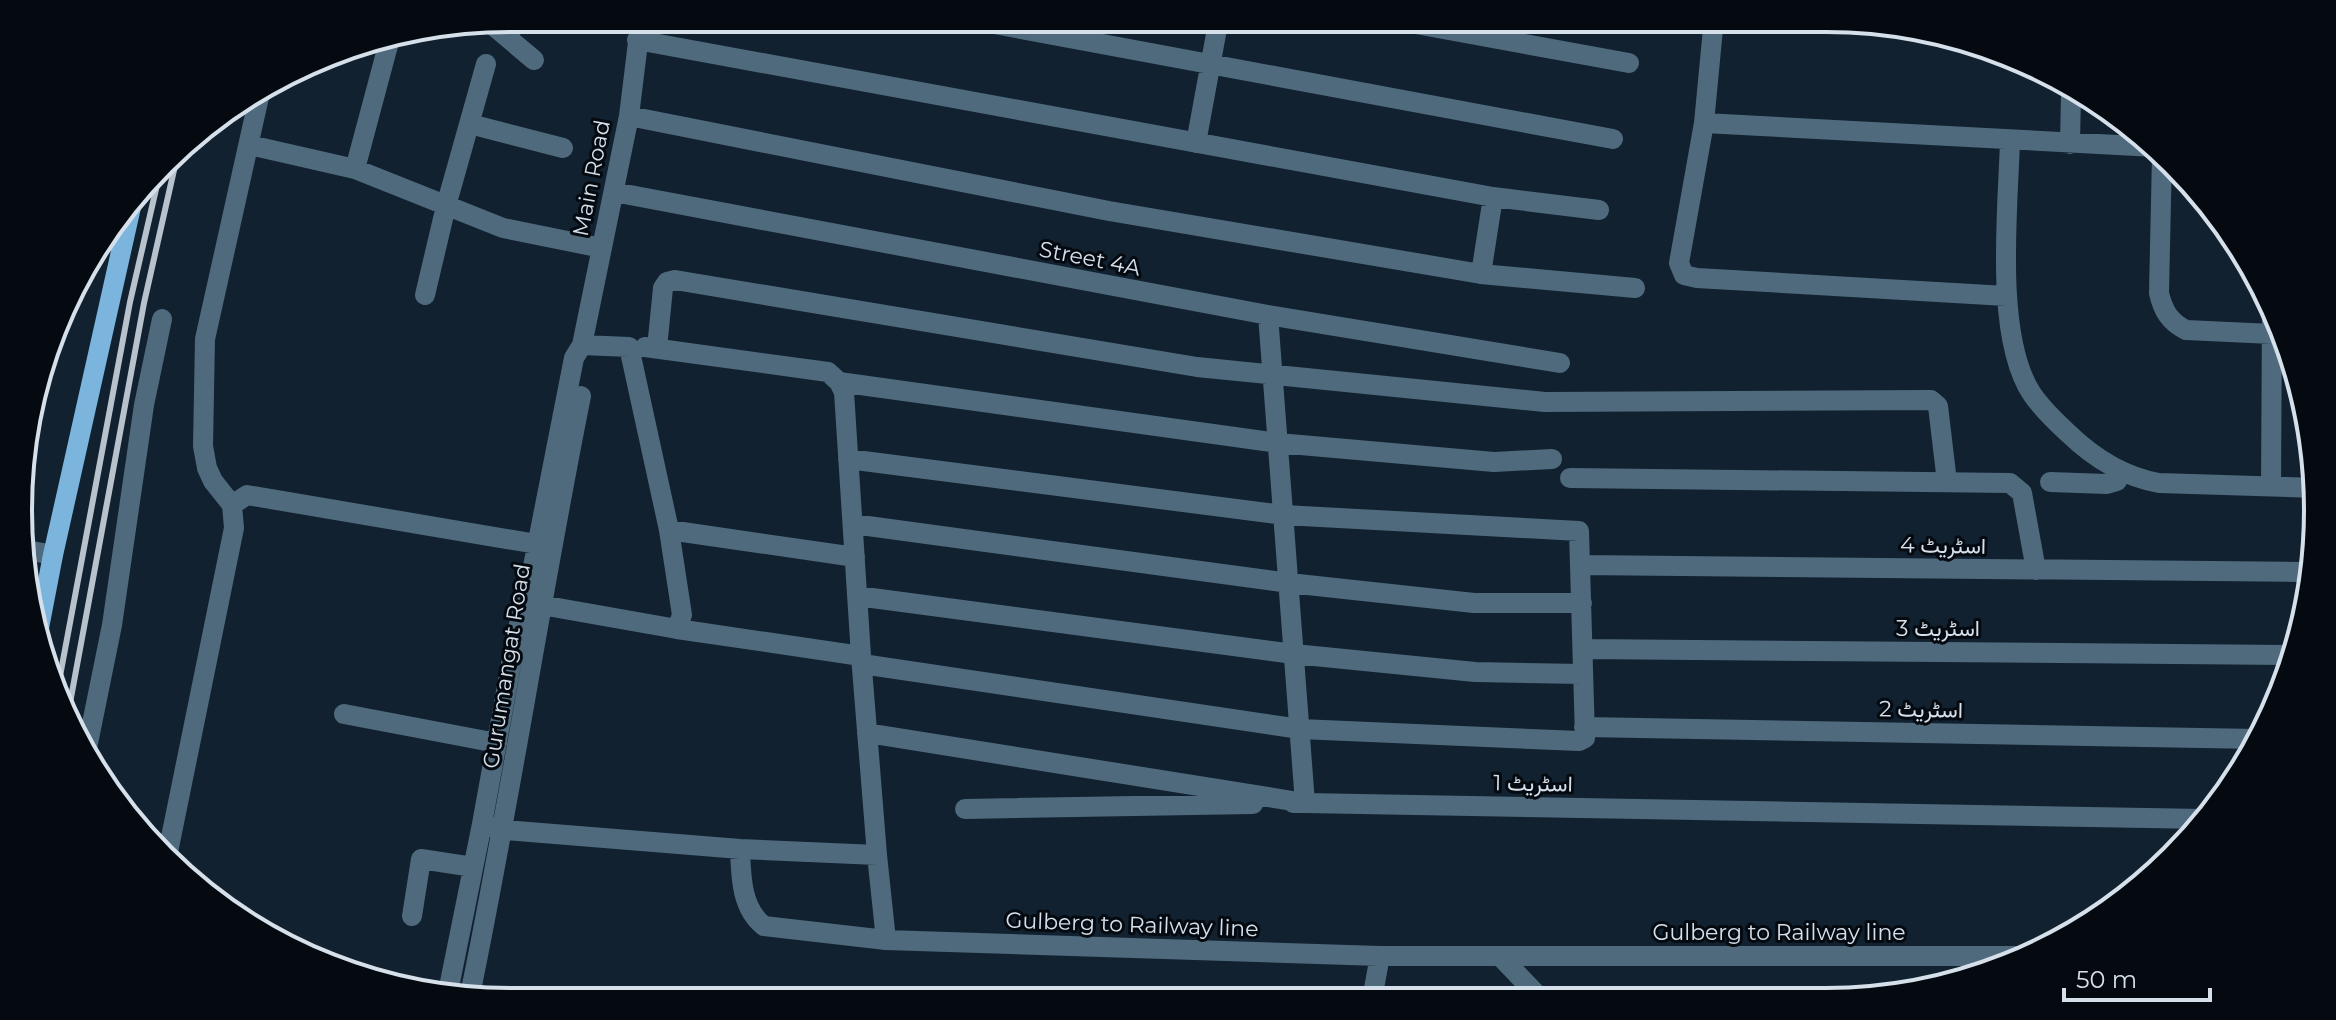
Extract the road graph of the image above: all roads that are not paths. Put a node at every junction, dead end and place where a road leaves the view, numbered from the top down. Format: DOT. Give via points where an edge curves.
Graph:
graph roads {
  1 [pos="501,32"];
  2 [pos="511,32"];
  3 [pos="638,32"];
  4 [pos="1038,32"];
  5 [pos="1217,32"];
  6 [pos="1460,32"];
  7 [pos="1713,32"];
  8 [pos="509,39"];
  9 [pos="637,40"];
  10 [pos="387,48"];
  11 [pos="534,60"];
  12 [pos="1629,63"];
  13 [pos="486,64"];
  14 [pos="1211,64"];
  15 [pos="2071,100"];
  16 [pos="258,104"];
  17 [pos="629,116"];
  18 [pos="1704,123"];
  19 [pos="470,124"];
  20 [pos="1613,139"];
  21 [pos="2010,141"];
  22 [pos="1196,143"];
  23 [pos="2070,144"];
  24 [pos="250,145"];
  25 [pos="2135,146"];
  26 [pos="563,148"];
  27 [pos="355,169"];
  28 [pos="2162,170"];
  29 [pos="614,192"];
  30 [pos="1493,197"];
  31 [pos="446,206"];
  32 [pos="1599,210"];
  33 [pos="113,244"];
  34 [pos="602,248"];
  35 [pos="1481,274"];
  36 [pos="1635,288"];
  37 [pos="425,295"];
  38 [pos="2006,296"];
  39 [pos="1268,315"];
  40 [pos="162,319"];
  41 [pos="2266,323"];
  42 [pos="2273,340"];
  43 [pos="582,345"];
  44 [pos="629,347"];
  45 [pos="657,348"];
  46 [pos="1560,363"];
  47 [pos="1273,373"];
  48 [pos="839,382"];
  49 [pos="1278,443"];
  50 [pos="848,459"];
  51 [pos="1552,459"];
  52 [pos="2122,472"];
  53 [pos="1570,478"];
  54 [pos="1947,482"];
  55 [pos="2050,482"];
  56 [pos="2271,487"];
  57 [pos="2303,488"];
  58 [pos="232,505"];
  59 [pos="1284,515"];
  60 [pos="853,524"];
  61 [pos="669,530"];
  62 [pos="543,545"];
  63 [pos="34,551"];
  64 [pos="53,555"];
  65 [pos="855,557"];
  66 [pos="1581,565"];
  67 [pos="2036,570"];
  68 [pos="2300,572"];
  69 [pos="1289,583"];
  70 [pos="857,596"];
  71 [pos="1582,603"];
  72 [pos="533,604"];
  73 [pos="42,610"];
  74 [pos="677,629"];
  75 [pos="1583,649"];
  76 [pos="1294,654"];
  77 [pos="2282,655"];
  78 [pos="862,660"];
  79 [pos="1583,674"];
  80 [pos="344,714"];
  81 [pos="1584,727"];
  82 [pos="1300,729"];
  83 [pos="867,733"];
  84 [pos="89,737"];
  85 [pos="2245,739"];
  86 [pos="497,743"];
  87 [pos="1305,803"];
  88 [pos="965,809"];
  89 [pos="2190,819"];
  90 [pos="482,824"];
  91 [pos="504,830"];
  92 [pos="169,845"];
  93 [pos="740,849"];
  94 [pos="877,855"];
  95 [pos="473,867"];
  96 [pos="412,916"];
  97 [pos="886,940"];
  98 [pos="1380,956"];
  99 [pos="1500,956"];
  100 [pos="1998,956"];
  101 [pos="450,984"];
  102 [pos="472,986"];
  103 [pos="1374,988"];
  104 [pos="1531,988"];
  1 -- 8 [label="street"];
  2 -- 8 [label="street"];
  3 -- 9 [label="street, Main Road"];
  4 -- 14 [label="street"];
  5 -- 14 [label="street"];
  6 -- 12 [label="street"];
  7 -- 18 [label="street"];
  8 -- 11 [label="street"];
  9 -- 17 [label="street, Main Road"];
  9 -- 22 [label="street"];
  10 -- 27 [label="street"];
  13 -- 19 [label="street"];
  14 -- 20 [label="street"];
  14 -- 22 [label="street"];
  15 -- 23 [label="street"];
  16 -- 24 [label="street"];
  17 -- 29 [label="street, Main Road"];
  17 -- 35 [label="street" via="1109,211"];
  18 -- 21 [label="street"];
  18 -- 38 [label="street" via="1679,263 1684,275"];
  19 -- 26 [label="street"];
  19 -- 31 [label="street"];
  21 -- 23 [label="street"];
  21 -- 38 [label="street"];
  22 -- 30 [label="street"];
  23 -- 25 [label="street"];
  24 -- 27 [label="street"];
  24 -- 58 [label="street" via="205,339 203,446 213,481"];
  27 -- 31 [label="street"];
  28 -- 41 [label="street" via="2159,293 2173,324 2186,330"];
  29 -- 34 [label="street, Main Road"];
  29 -- 39 [label="street, Street 4A"];
  30 -- 32 [label="street"];
  30 -- 35 [label="street"];
  31 -- 34 [label="street" via="503,228"];
  31 -- 37 [label="street"];
  33 -- 64 [label="main road"];
  34 -- 43 [label="street, Main Road"];
  35 -- 36 [label="street"];
  38 -- 52 [label="street" via="2014,345 2031,393 2079,443"];
  39 -- 46 [label="street, Street 4A"];
  39 -- 47 [label="street"];
  40 -- 84 [label="street"];
  42 -- 56 [label="street"];
  43 -- 44 [label="street"];
  43 -- 62 [label="street, Main Road" via="574,358"];
  44 -- 45 [label="street"];
  44 -- 61 [label="street"];
  45 -- 47 [label="street" via="663,288 675,280 1197,367"];
  45 -- 48 [label="street" via="828,372"];
  47 -- 49 [label="street"];
  47 -- 54 [label="street" via="1545,402 1931,400 1938,406"];
  48 -- 49 [label="street"];
  48 -- 50 [label="street"];
  49 -- 51 [label="street" via="1494,462"];
  49 -- 59 [label="street"];
  50 -- 59 [label="street"];
  50 -- 60 [label="street"];
  52 -- 55 [label="street" via="2107,484"];
  52 -- 56 [label="street" via="2159,483"];
  53 -- 54 [label="street"];
  54 -- 67 [label="street" via="2017,486"];
  56 -- 57 [label="street"];
  58 -- 62 [label="street" via="247,495"];
  58 -- 92 [label="street" via="234,528"];
  59 -- 66 [label="street" via="1579,531"];
  59 -- 69 [label="street"];
  60 -- 65 [label="street"];
  60 -- 69 [label="street"];
  61 -- 65 [label="street"];
  61 -- 74 [label="street" via="682,615"];
  62 -- 72 [label="street, Main Road"];
  63 -- 64 [label="street"];
  64 -- 73 [label="main road"];
  65 -- 70 [label="street"];
  66 -- 67 [label="street, اسٹریٹ 4"];
  66 -- 71 [label="street"];
  67 -- 68 [label="street, اسٹریٹ 4"];
  69 -- 71 [label="street" via="1474,603"];
  69 -- 76 [label="street"];
  70 -- 76 [label="street"];
  70 -- 78 [label="street"];
  71 -- 75 [label="street"];
  72 -- 74 [label="street"];
  72 -- 86 [label="street" via="517,631"];
  72 -- 91 [label="street, Gurumangat Road"];
  74 -- 78 [label="street"];
  75 -- 77 [label="street, اسٹریٹ 3"];
  75 -- 79 [label="street"];
  76 -- 79 [label="street" via="1475,672"];
  76 -- 82 [label="street"];
  78 -- 82 [label="street"];
  78 -- 83 [label="street"];
  79 -- 81 [label="street"];
  80 -- 86 [label="street"];
  81 -- 82 [label="street" via="1583,741"];
  81 -- 85 [label="street, اسٹریٹ 2"];
  82 -- 87 [label="street"];
  83 -- 87 [label="street, اسٹریٹ 1"];
  83 -- 94 [label="street"];
  86 -- 90 [label="street"];
  87 -- 88 [label="street"];
  87 -- 89 [label="street, اسٹریٹ 1"];
  90 -- 91 [label="street"];
  90 -- 95 [label="street"];
  91 -- 93 [label="street"];
  91 -- 102 [label="street, Gurumangat Road"];
  93 -- 94 [label="street"];
  93 -- 97 [label="street, Gulberg to Railway line" via="747,905 764,926"];
  94 -- 97 [label="street"];
  95 -- 96 [label="street" via="421,859"];
  95 -- 101 [label="street"];
  97 -- 98 [label="street, Gulberg to Railway line"];
  98 -- 99 [label="street, Gulberg to Railway line"];
  98 -- 103 [label="street"];
  99 -- 100 [label="street, Gulberg to Railway line"];
  99 -- 104 [label="street"];
}
